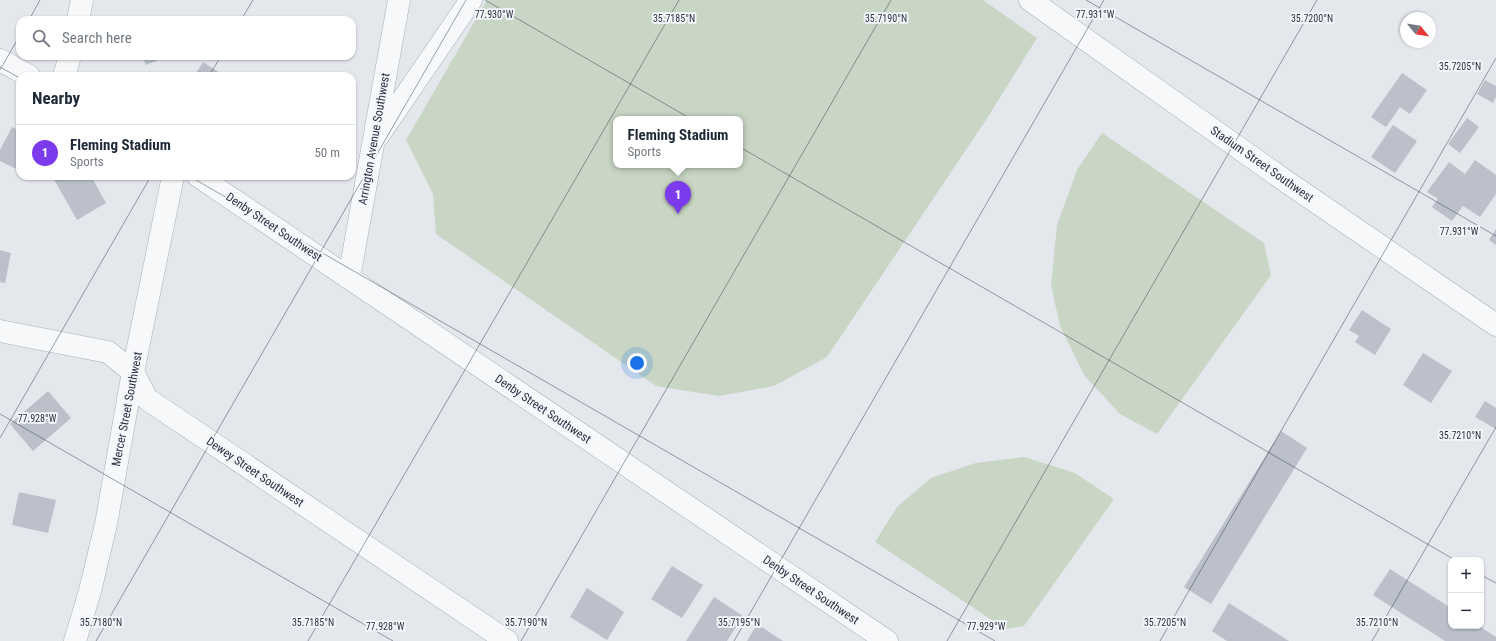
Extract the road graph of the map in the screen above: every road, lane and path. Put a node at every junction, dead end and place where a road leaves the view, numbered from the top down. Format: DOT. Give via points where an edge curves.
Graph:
graph roads {
  1 [pos="82,0"];
  2 [pos="399,0"];
  3 [pos="471,0"];
  4 [pos="1030,0"];
  5 [pos="79,16"];
  6 [pos="0,60"];
  7 [pos="69,60"];
  8 [pos="22,72"];
  9 [pos="65,72"];
  10 [pos="374,142"];
  11 [pos="172,180"];
  12 [pos="204,180"];
  13 [pos="349,278"];
  14 [pos="1496,325"];
  15 [pos="0,331"];
  16 [pos="133,372"];
  17 [pos="75,641"];
  18 [pos="507,641"];
  19 [pos="887,641"];
  1 -- 5 [label="street"];
  2 -- 10 [label="street, Arrington Avenue Southwest"];
  3 -- 10 [label="street"];
  4 -- 14 [label="street, Stadium Street Southwest" via="1284,180"];
  6 -- 8 [label="street"];
  7 -- 9 [label="street"];
  10 -- 13 [label="street, Arrington Avenue Southwest"];
  11 -- 16 [label="street, Mercer Street Southwest"];
  12 -- 13 [label="street, Denby Street Southwest"];
  13 -- 19 [label="street, Denby Street Southwest"];
  15 -- 16 [label="street, Dewey Street Southwest" via="108,352"];
  16 -- 17 [label="street, Mercer Street Southwest" via="106,524"];
  16 -- 18 [label="street, Dewey Street Southwest" via="147,399"];
}
